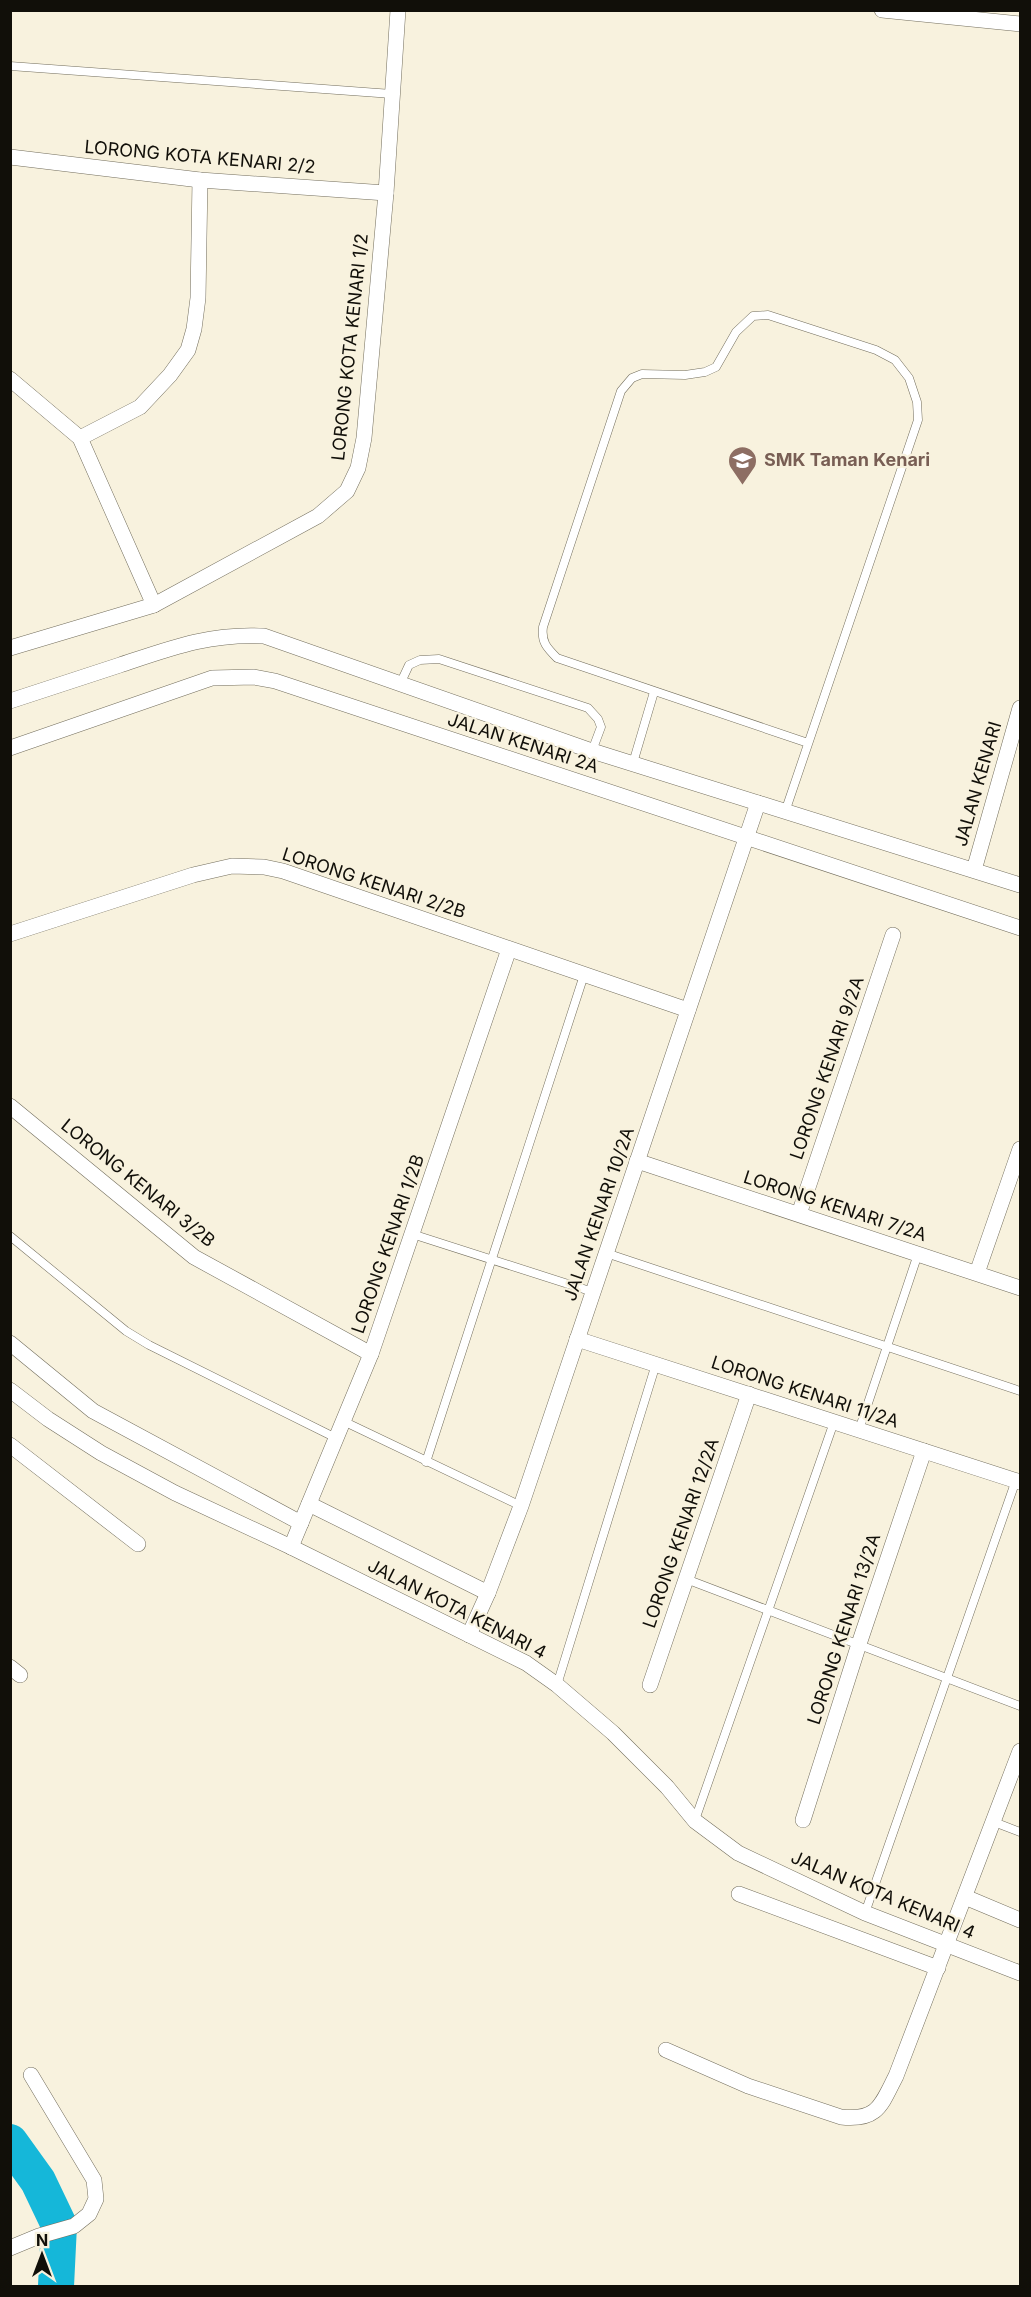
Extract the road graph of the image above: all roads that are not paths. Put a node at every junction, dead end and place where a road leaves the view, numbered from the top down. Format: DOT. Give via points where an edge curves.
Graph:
graph roads {
  1 [pos="398,10"];
  2 [pos="882,10"];
  3 [pos="1020,24"];
  4 [pos="10,66"];
  5 [pos="394,94"];
  6 [pos="10,157"];
  7 [pos="200,180"];
  8 [pos="386,193"];
  9 [pos="10,379"];
  10 [pos="80,438"];
  11 [pos="154,605"];
  12 [pos="10,648"];
  13 [pos="401,682"];
  14 [pos="654,692"];
  15 [pos="10,701"];
  16 [pos="1020,708"];
  17 [pos="808,743"];
  18 [pos="10,748"];
  19 [pos="592,751"];
  20 [pos="633,764"];
  21 [pos="758,803"];
  22 [pos="785,812"];
  23 [pos="746,837"];
  24 [pos="974,870"];
  25 [pos="1020,885"];
  26 [pos="1020,928"];
  27 [pos="10,934"];
  28 [pos="893,935"];
  29 [pos="509,949"];
  30 [pos="584,975"];
  31 [pos="688,1010"];
  32 [pos="10,1106"];
  33 [pos="1020,1149"];
  34 [pos="637,1161"];
  35 [pos="799,1214"];
  36 [pos="412,1234"];
  37 [pos="10,1236"];
  38 [pos="606,1253"];
  39 [pos="918,1254"];
  40 [pos="492,1259"];
  41 [pos="977,1273"];
  42 [pos="1020,1288"];
  43 [pos="593,1292"];
  44 [pos="577,1339"];
  45 [pos="10,1343"];
  46 [pos="887,1347"];
  47 [pos="371,1354"];
  48 [pos="656,1364"];
  49 [pos="10,1390"];
  50 [pos="1020,1391"];
  51 [pos="748,1394"];
  52 [pos="343,1421"];
  53 [pos="834,1422"];
  54 [pos="859,1430"];
  55 [pos="336,1438"];
  56 [pos="10,1445"];
  57 [pos="924,1451"];
  58 [pos="426,1462"];
  59 [pos="1018,1481"];
  60 [pos="309,1504"];
  61 [pos="521,1506"];
  62 [pos="301,1523"];
  63 [pos="138,1544"];
  64 [pos="291,1548"];
  65 [pos="686,1579"];
  66 [pos="488,1593"];
  67 [pos="768,1610"];
  68 [pos="469,1635"];
  69 [pos="859,1644"];
  70 [pos="947,1678"];
  71 [pos="557,1685"];
  72 [pos="650,1685"];
  73 [pos="1020,1707"];
  74 [pos="1020,1751"];
  75 [pos="803,1820"];
  76 [pos="695,1821"];
  77 [pos="994,1822"];
  78 [pos="1020,1832"];
  79 [pos="739,1894"];
  80 [pos="965,1897"];
  81 [pos="865,1913"];
  82 [pos="1020,1920"];
  83 [pos="947,1944"];
  84 [pos="938,1968"];
  85 [pos="1020,1973"];
  86 [pos="666,2050"];
  87 [pos="31,2075"];
  88 [pos="10,2248"];
  1 -- 5 [label="street, LORONG KOTA KENARI 1/2"];
  2 -- 3 [label="street"];
  4 -- 5 [label="lane"];
  5 -- 8 [label="street, LORONG KOTA KENARI 1/2"];
  6 -- 7 [label="street, LORONG KOTA KENARI 2/2"];
  7 -- 8 [label="street, LORONG KOTA KENARI 2/2"];
  7 -- 10 [label="street" via="198,298 188,350 140,407"];
  8 -- 11 [label="street, LORONG KOTA KENARI 1/2" via="364,438 358,468 347,491 318,516"];
  9 -- 10 [label="street"];
  10 -- 11 [label="street"];
  11 -- 12 [label="street, LORONG KOTA KENARI 1/2"];
  13 -- 15 [label="street, JALAN KENARI 2A" via="264,636 235,634 169,648"];
  13 -- 19 [label="street, JALAN KENARI 2A"];
  13 -- 19 [label="lane" via="409,665 439,659 588,708 601,727"];
  14 -- 17 [label="lane"];
  14 -- 17 [label="lane" via="557,658 542,638 621,391 632,378 642,374 685,375 716,367 736,332 753,316 768,315 876,350 895,360 909,378 918,420"];
  14 -- 20 [label="lane"];
  16 -- 24 [label="street, JALAN KENARI"];
  17 -- 22 [label="lane"];
  18 -- 23 [label="street, JALAN KENARI 2A" via="213,678 254,677"];
  19 -- 20 [label="street, JALAN KENARI 2A"];
  20 -- 21 [label="street, JALAN KENARI 2A"];
  21 -- 22 [label="street, JALAN KENARI 2A"];
  21 -- 23 [label="street, JALAN KENARI 10/2A"];
  22 -- 24 [label="street, JALAN KENARI 2A"];
  23 -- 26 [label="street, JALAN KENARI 2A"];
  23 -- 31 [label="street, JALAN KENARI 10/2A"];
  24 -- 25 [label="street, JALAN KENARI 2A"];
  27 -- 29 [label="street, LORONG KENARI 2/2B" via="194,874 232,866 283,871"];
  28 -- 35 [label="street, LORONG KENARI 9/2A"];
  29 -- 30 [label="street, LORONG KENARI 2/2B"];
  29 -- 36 [label="street, LORONG KENARI 1/2B"];
  30 -- 31 [label="street, LORONG KENARI 2/2B"];
  30 -- 40 [label="lane"];
  31 -- 34 [label="street, JALAN KENARI 10/2A"];
  32 -- 47 [label="street, LORONG KENARI 3/2B" via="194,1257"];
  33 -- 41 [label="street"];
  34 -- 35 [label="street, LORONG KENARI 7/2A"];
  34 -- 38 [label="street, JALAN KENARI 10/2A"];
  35 -- 39 [label="street, LORONG KENARI 7/2A"];
  36 -- 40 [label="lane"];
  36 -- 47 [label="street, LORONG KENARI 1/2B"];
  37 -- 55 [label="lane" via="126,1331"];
  38 -- 43 [label="street, JALAN KENARI 10/2A"];
  38 -- 46 [label="lane"];
  39 -- 41 [label="street, LORONG KENARI 7/2A"];
  39 -- 46 [label="lane"];
  40 -- 43 [label="lane"];
  40 -- 58 [label="lane"];
  41 -- 42 [label="street, LORONG KENARI 7/2A"];
  43 -- 44 [label="street, JALAN KENARI 10/2A"];
  44 -- 48 [label="street, LORONG KENARI 11/2A"];
  44 -- 61 [label="street, JALAN KENARI 10/2A"];
  45 -- 62 [label="street" via="93,1411"];
  46 -- 50 [label="lane"];
  46 -- 54 [label="lane"];
  47 -- 52 [label="street, LORONG KENARI 1/2B"];
  48 -- 51 [label="street, LORONG KENARI 11/2A"];
  48 -- 71 [label="lane"];
  49 -- 64 [label="street, JALAN KOTA KENARI 4" via="100,1454"];
  51 -- 53 [label="street, LORONG KENARI 11/2A"];
  51 -- 65 [label="street, LORONG KENARI 12/2A"];
  52 -- 55 [label="street, LORONG KENARI 1/2B"];
  52 -- 58 [label="lane"];
  53 -- 54 [label="street, LORONG KENARI 11/2A"];
  53 -- 67 [label="lane"];
  54 -- 57 [label="street, LORONG KENARI 11/2A"];
  55 -- 60 [label="street, LORONG KENARI 1/2B"];
  56 -- 63 [label="street"];
  57 -- 59 [label="street, LORONG KENARI 11/2A"];
  57 -- 69 [label="street, LORONG KENARI 13/2A"];
  58 -- 61 [label="lane"];
  59 -- 70 [label="lane"];
  60 -- 62 [label="street, LORONG KENARI 1/2B"];
  60 -- 66 [label="street"];
  61 -- 66 [label="street, JALAN KENARI 10/2A"];
  62 -- 64 [label="street, LORONG KENARI 1/2B"];
  64 -- 68 [label="street, JALAN KOTA KENARI 4"];
  65 -- 67 [label="lane"];
  65 -- 72 [label="street, LORONG KENARI 12/2A"];
  66 -- 68 [label="street, JALAN KENARI 10/2A"];
  67 -- 69 [label="lane"];
  67 -- 76 [label="lane"];
  68 -- 71 [label="street, JALAN KOTA KENARI 4" via="526,1662"];
  69 -- 70 [label="lane"];
  69 -- 75 [label="street, LORONG KENARI 13/2A"];
  70 -- 73 [label="lane"];
  70 -- 81 [label="lane"];
  71 -- 76 [label="street, JALAN KOTA KENARI 4" via="613,1733"];
  74 -- 77 [label="street"];
  76 -- 81 [label="street, JALAN KOTA KENARI 4" via="738,1853"];
  77 -- 78 [label="lane"];
  77 -- 80 [label="street"];
  79 -- 84 [label="street"];
  80 -- 82 [label="street"];
  80 -- 83 [label="street"];
  81 -- 83 [label="street, JALAN KOTA KENARI 4"];
  83 -- 84 [label="street"];
  83 -- 85 [label="street, JALAN KOTA KENARI 4"];
  84 -- 86 [label="street" via="896,2076 883,2102 869,2116 841,2117 748,2086"];
  87 -- 88 [label="street" via="94,2180 96,2199 90,2214 74,2226"];
}
